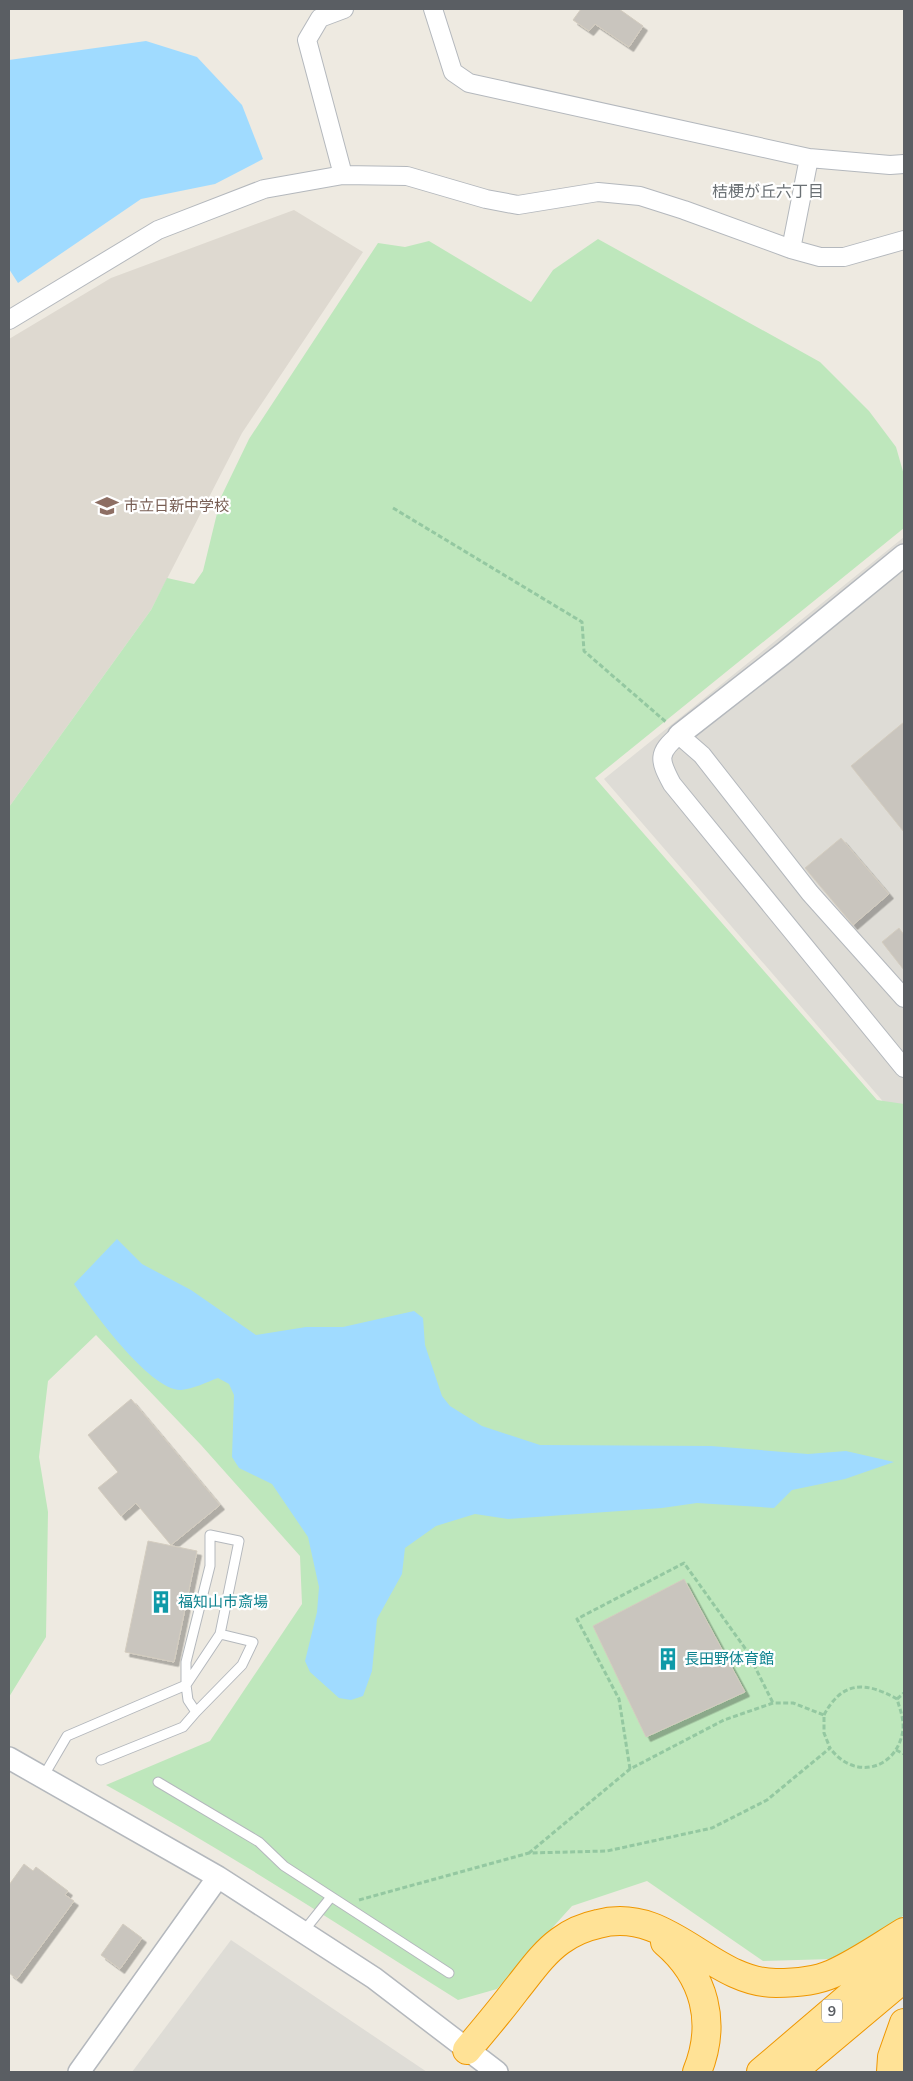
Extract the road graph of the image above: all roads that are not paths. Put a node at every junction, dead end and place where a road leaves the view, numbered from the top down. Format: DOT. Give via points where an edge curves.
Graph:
graph roads {
  1 [pos="344,9"];
  2 [pos="433,9"];
  3 [pos="809,158"];
  4 [pos="904,164"];
  5 [pos="343,175"];
  6 [pos="904,240"];
  7 [pos="791,249"];
  8 [pos="9,320"];
  9 [pos="904,555"];
  10 [pos="679,735"];
  11 [pos="904,998"];
  12 [pos="904,1068"];
  13 [pos="220,1634"];
  14 [pos="186,1685"];
  15 [pos="196,1712"];
  16 [pos="9,1758"];
  17 [pos="101,1760"];
  18 [pos="43,1777"];
  19 [pos="158,1782"];
  20 [pos="218,1877"];
  21 [pos="330,1897"];
  22 [pos="643,1923"];
  23 [pos="303,1932"];
  24 [pos="904,1932"];
  25 [pos="904,1950"];
  26 [pos="450,1973"];
  27 [pos="904,1978"];
  28 [pos="904,2023"];
  29 [pos="467,2050"];
  30 [pos="79,2072"];
  31 [pos="497,2072"];
  32 [pos="697,2072"];
  33 [pos="761,2072"];
  34 [pos="792,2072"];
  35 [pos="891,2072"];
  1 -- 5 [label="street" via="320,18 307,40"];
  2 -- 3 [label="street" via="453,72 469,83"];
  3 -- 4 [label="street"];
  3 -- 7 [label="street"];
  5 -- 7 [label="street" via="408,176 518,205 598,192 640,196"];
  5 -- 8 [label="street" via="264,189 158,230"];
  6 -- 7 [label="street" via="844,257 820,257"];
  9 -- 10 [label="street"];
  10 -- 11 [label="street" via="702,755 810,893"];
  10 -- 12 [label="street" via="665,746 662,765 672,784"];
  13 -- 14 [label="lane"];
  13 -- 14 [label="lane" via="239,1540 210,1535 210,1566 186,1662"];
  13 -- 15 [label="lane" via="253,1642 242,1666"];
  14 -- 15 [label="lane" via="188,1700"];
  14 -- 18 [label="lane" via="67,1736"];
  15 -- 17 [label="lane" via="183,1727"];
  16 -- 18 [label="street"];
  18 -- 20 [label="street"];
  19 -- 21 [label="lane" via="259,1842 284,1866"];
  20 -- 23 [label="street"];
  20 -- 30 [label="street"];
  21 -- 23 [label="lane"];
  21 -- 26 [label="lane"];
  22 -- 24 [label="highway" via="669,1934 726,1969 750,1979 774,1983 831,1975"];
  22 -- 29 [label="highway" via="607,1921 581,1928 559,1941 538,1962"];
  22 -- 32 [label="highway" via="681,1956 697,1979 706,2012 705,2041"];
  23 -- 29 [label="street" via="374,1978"];
  25 -- 33 [label="highway, 9"];
  27 -- 34 [label="highway, 9"];
  28 -- 35 [label="highway" via="892,2057"];
  29 -- 31 [label="street"];
}
